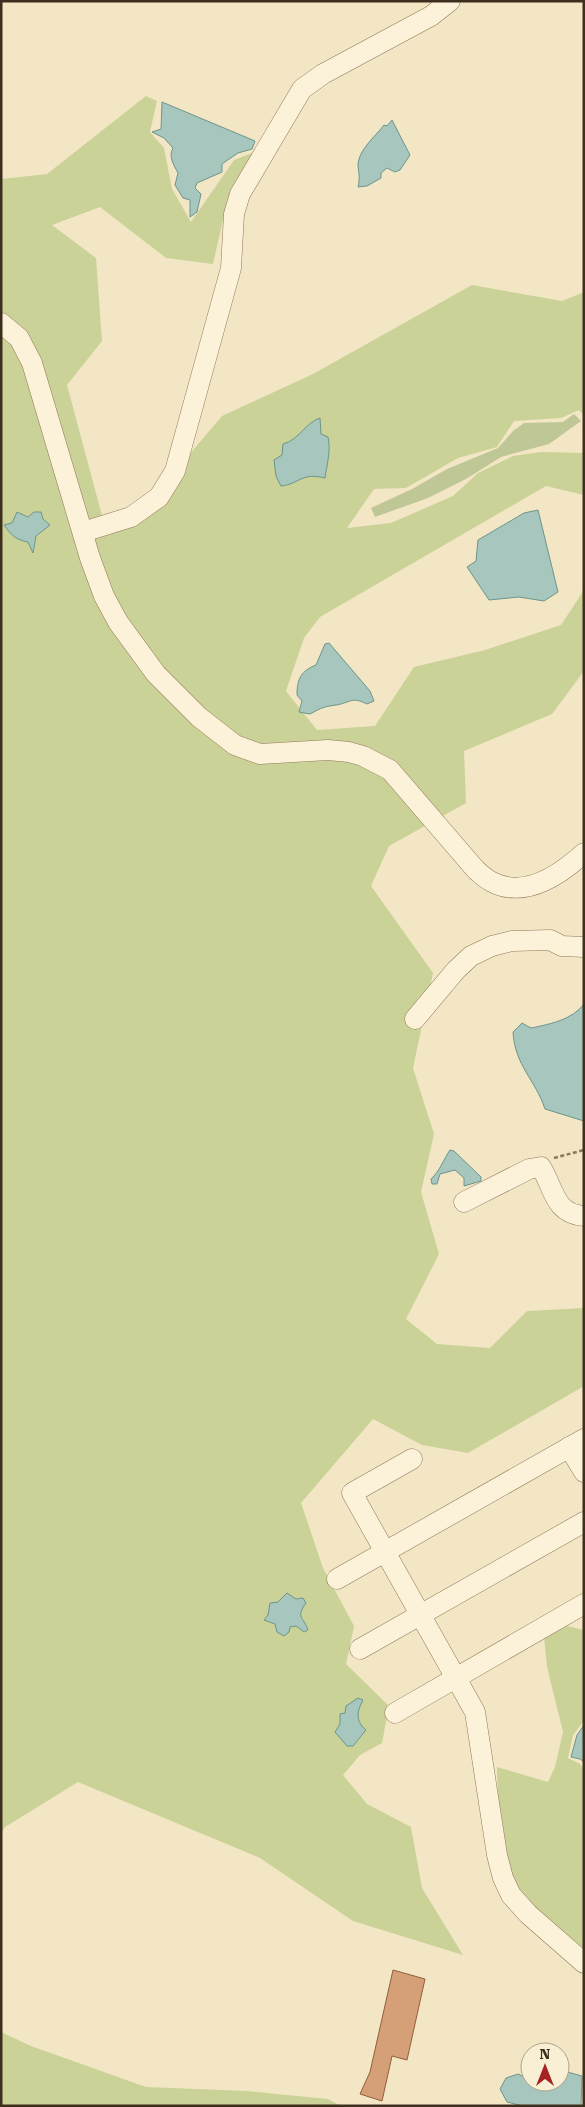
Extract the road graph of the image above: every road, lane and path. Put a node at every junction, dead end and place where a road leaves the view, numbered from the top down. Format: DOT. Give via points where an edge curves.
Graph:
graph roads {
  1 [pos="450,1"];
  2 [pos="1,323"];
  3 [pos="83,532"];
  4 [pos="584,852"];
  5 [pos="584,947"];
  6 [pos="415,1018"];
  7 [pos="584,1150"];
  8 [pos="541,1167"];
  9 [pos="464,1202"];
  10 [pos="584,1216"];
  11 [pos="576,1443"];
  12 [pos="412,1459"];
  13 [pos="584,1472"];
  14 [pos="584,1522"];
  15 [pos="386,1553"];
  16 [pos="337,1579"];
  17 [pos="584,1604"];
  18 [pos="420,1616"];
  19 [pos="560,1618"];
  20 [pos="584,1623"];
  21 [pos="360,1649"];
  22 [pos="456,1678"];
  23 [pos="395,1713"];
  24 [pos="584,1963"];
  1 -- 3 [label="street" via="431,16 323,74 302,89 240,194 234,214 231,268 175,471 159,496 131,517"];
  2 -- 3 [label="street" via="19,338 32,363"];
  3 -- 4 [label="street" via="104,596 133,643 156,674 193,711 235,745 260,754 349,752 390,770 476,870 492,882 516,887 537,884 551,879"];
  5 -- 6 [label="street" via="562,946 550,940 512,941 492,946 472,956 456,970"];
  7 -- 8 [label="path" via="549,1159"];
  8 -- 9 [label="street" via="529,1169"];
  8 -- 10 [label="street" via="554,1199 564,1210"];
  11 -- 13 [label="street"];
  11 -- 15 [label="street"];
  12 -- 15 [label="street" via="352,1493"];
  14 -- 18 [label="street"];
  15 -- 16 [label="street"];
  15 -- 18 [label="street"];
  17 -- 19 [label="street"];
  18 -- 21 [label="street"];
  18 -- 22 [label="street"];
  19 -- 20 [label="street"];
  19 -- 22 [label="street"];
  22 -- 23 [label="street"];
  22 -- 24 [label="street" via="474,1712 496,1855 511,1896"];
}
